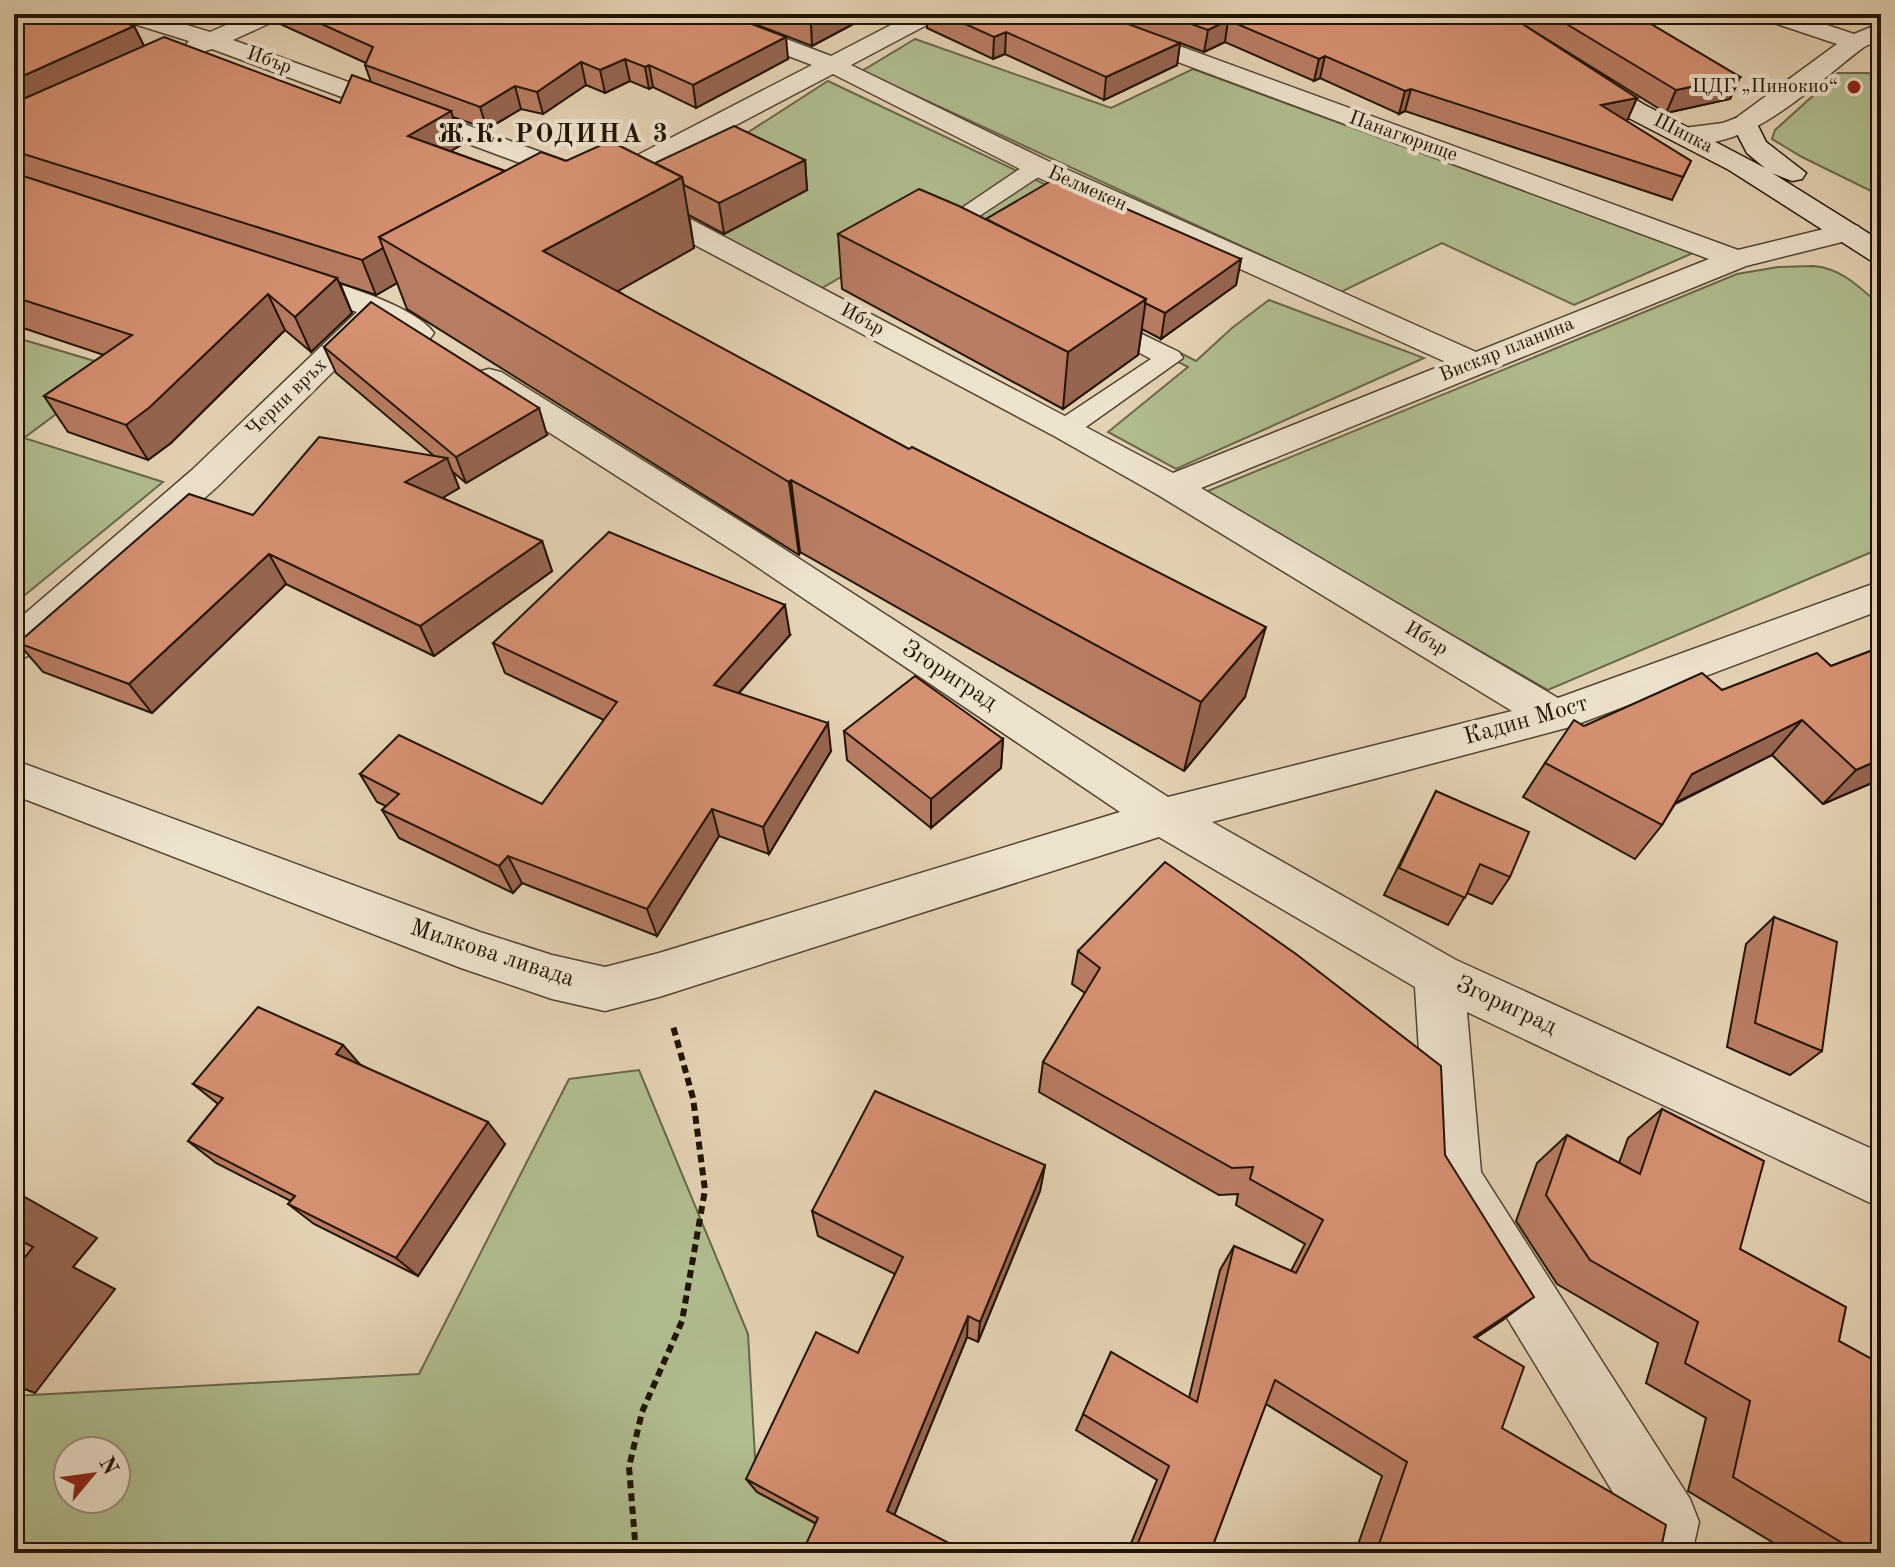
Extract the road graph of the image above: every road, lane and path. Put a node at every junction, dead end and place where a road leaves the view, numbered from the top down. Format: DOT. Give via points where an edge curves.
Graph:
graph roads {
  1 [pos="126,14"];
  2 [pos="271,14"];
  3 [pos="700,14"];
  4 [pos="930,14"];
  5 [pos="1070,14"];
  6 [pos="1485,14"];
  7 [pos="1770,14"];
  8 [pos="1881,30"];
  9 [pos="211,40"];
  10 [pos="1855,42"];
  11 [pos="169,60"];
  12 [pos="833,65"];
  13 [pos="1745,124"];
  14 [pos="1685,135"];
  15 [pos="1038,167"];
  16 [pos="588,192"];
  17 [pos="1881,230"];
  18 [pos="1848,232"];
  19 [pos="962,250"];
  20 [pos="1881,254"];
  21 [pos="1736,259"];
  22 [pos="248,265"];
  23 [pos="393,301"];
  24 [pos="1073,307"];
  25 [pos="1474,363"];
  26 [pos="1066,428"];
  27 [pos="1171,487"];
  28 [pos="1881,595"];
  29 [pos="14,646"];
  30 [pos="1555,716"];
  31 [pos="14,777"];
  32 [pos="1163,817"];
  33 [pos="659,975"];
  34 [pos="1439,975"];
  35 [pos="1881,1181"];
  36 [pos="636,1553"];
  37 [pos="1660,1553"];
  1 -- 9 [label="street, Ибър"];
  2 -- 9 [label="street"];
  3 -- 12 [label="street, Белмекен"];
  4 -- 12 [label="street"];
  5 -- 21 [label="street, Панагюрище"];
  6 -- 14 [label="street, Шипка" via="1634,110"];
  7 -- 10 [label="street"];
  8 -- 10 [label="street"];
  9 -- 11 [label="street"];
  9 -- 16 [label="street, Ибър"];
  10 -- 13 [label="street"];
  12 -- 15 [label="street, Белмекен"];
  12 -- 16 [label="street"];
  13 -- 14 [label="street"];
  13 -- 17 [label="street" via="1758,152"];
  14 -- 18 [label="street, Шипка"];
  15 -- 19 [label="lane" via="934,235"];
  15 -- 25 [label="street, Белмекен"];
  16 -- 26 [label="street, Ибър"];
  18 -- 20 [label="street, Шипка"];
  18 -- 21 [label="street, Вискяр планина"];
  21 -- 25 [label="street, Вискяр планина"];
  22 -- 23 [label="street, Згориград"];
  23 -- 29 [label="street, Черни връх" via="205,478"];
  23 -- 32 [label="street, Згориград" via="452,355"];
  24 -- 26 [label="lane" via="1170,358"];
  25 -- 27 [label="street, Вискяр планина"];
  26 -- 27 [label="street, Ибър"];
  27 -- 30 [label="street, Ибър"];
  28 -- 30 [label="street, Кадин Мост"];
  30 -- 32 [label="street, Кадин Мост"];
  31 -- 33 [label="street, Милкова ливада" via="552,977 605,989"];
  32 -- 33 [label="street, Милкова ливада"];
  32 -- 34 [label="street, Згориград"];
  33 -- 36 [label="path" via="693,1098 705,1190 682,1321 642,1412 629,1467"];
  34 -- 35 [label="street, Згориград"];
  34 -- 37 [label="street" via="1454,1180 1667,1522"];
}
